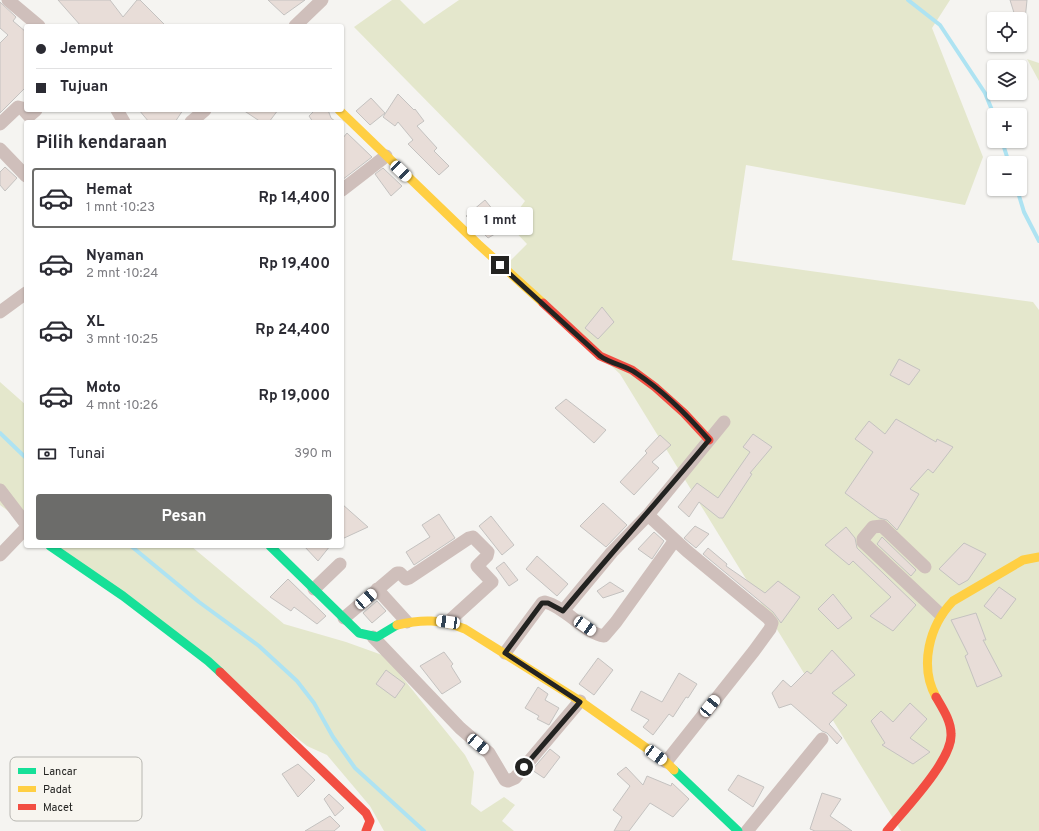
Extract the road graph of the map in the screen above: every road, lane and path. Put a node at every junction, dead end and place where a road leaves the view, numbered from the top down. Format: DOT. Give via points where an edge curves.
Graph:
graph roads {
  1 [pos="8,0"];
  2 [pos="322,0"];
  3 [pos="37,24"];
  4 [pos="297,24"];
  5 [pos="24,110"];
  6 [pos="26,112"];
  7 [pos="34,112"];
  8 [pos="203,112"];
  9 [pos="341,112"];
  10 [pos="193,120"];
  11 [pos="0,124"];
  12 [pos="0,149"];
  13 [pos="386,156"];
  14 [pos="24,174"];
  15 [pos="344,188"];
  16 [pos="24,295"];
  17 [pos="0,312"];
  18 [pos="724,422"];
  19 [pos="709,440"];
  20 [pos="0,490"];
  21 [pos="648,514"];
  22 [pos="24,521"];
  23 [pos="24,530"];
  24 [pos="675,540"];
  25 [pos="53,548"];
  26 [pos="272,548"];
  27 [pos="0,555"];
  28 [pos="1039,557"];
  29 [pos="340,564"];
  30 [pos="925,567"];
  31 [pos="314,589"];
  32 [pos="377,589"];
  33 [pos="563,611"];
  34 [pos="940,614"];
  35 [pos="344,618"];
  36 [pos="408,622"];
  37 [pos="448,622"];
  38 [pos="373,637"];
  39 [pos="505,653"];
  40 [pos="580,702"];
  41 [pos="822,739"];
  42 [pos="666,762"];
  43 [pos="366,831"];
  44 [pos="738,831"];
  45 [pos="747,831"];
  46 [pos="886,831"];
  1 -- 3 [label="street"];
  2 -- 4 [label="street"];
  5 -- 11 [label="street" via="18,107"];
  6 -- 7 [label="street" via="29,116"];
  8 -- 10 [label="street"];
  9 -- 13 [label="street"];
  12 -- 14 [label="street"];
  13 -- 15 [label="street"];
  13 -- 19 [label="street" via="600,356 644,378"];
  16 -- 17 [label="street"];
  18 -- 19 [label="street"];
  19 -- 21 [label="street"];
  20 -- 22 [label="street"];
  21 -- 24 [label="street"];
  21 -- 33 [label="street" via="612,552"];
  23 -- 27 [label="street"];
  24 -- 33 [label="street" via="604,636"];
  24 -- 42 [label="street" via="770,619 772,624 754,651"];
  25 -- 43 [label="street" via="208,661 366,813 370,821"];
  26 -- 31 [label="street"];
  28 -- 34 [label="street" via="1023,560 953,601"];
  29 -- 31 [label="street"];
  30 -- 34 [label="street" via="882,526 873,527 863,539"];
  31 -- 35 [label="street"];
  32 -- 35 [label="street"];
  32 -- 36 [label="street"];
  32 -- 37 [label="street" via="398,573 409,578 474,537 488,553 477,566 492,582"];
  33 -- 39 [label="street" via="548,603 542,603"];
  34 -- 46 [label="street" via="933,635 928,676 931,688 948,718 952,732 950,750"];
  35 -- 38 [label="street" via="359,633"];
  36 -- 37 [label="street"];
  36 -- 38 [label="street"];
  37 -- 39 [label="street"];
  38 -- 40 [label="street" via="460,728 489,753 508,781 515,778"];
  39 -- 40 [label="street"];
  40 -- 42 [label="street"];
  41 -- 45 [label="street"];
  42 -- 44 [label="street"];
}
